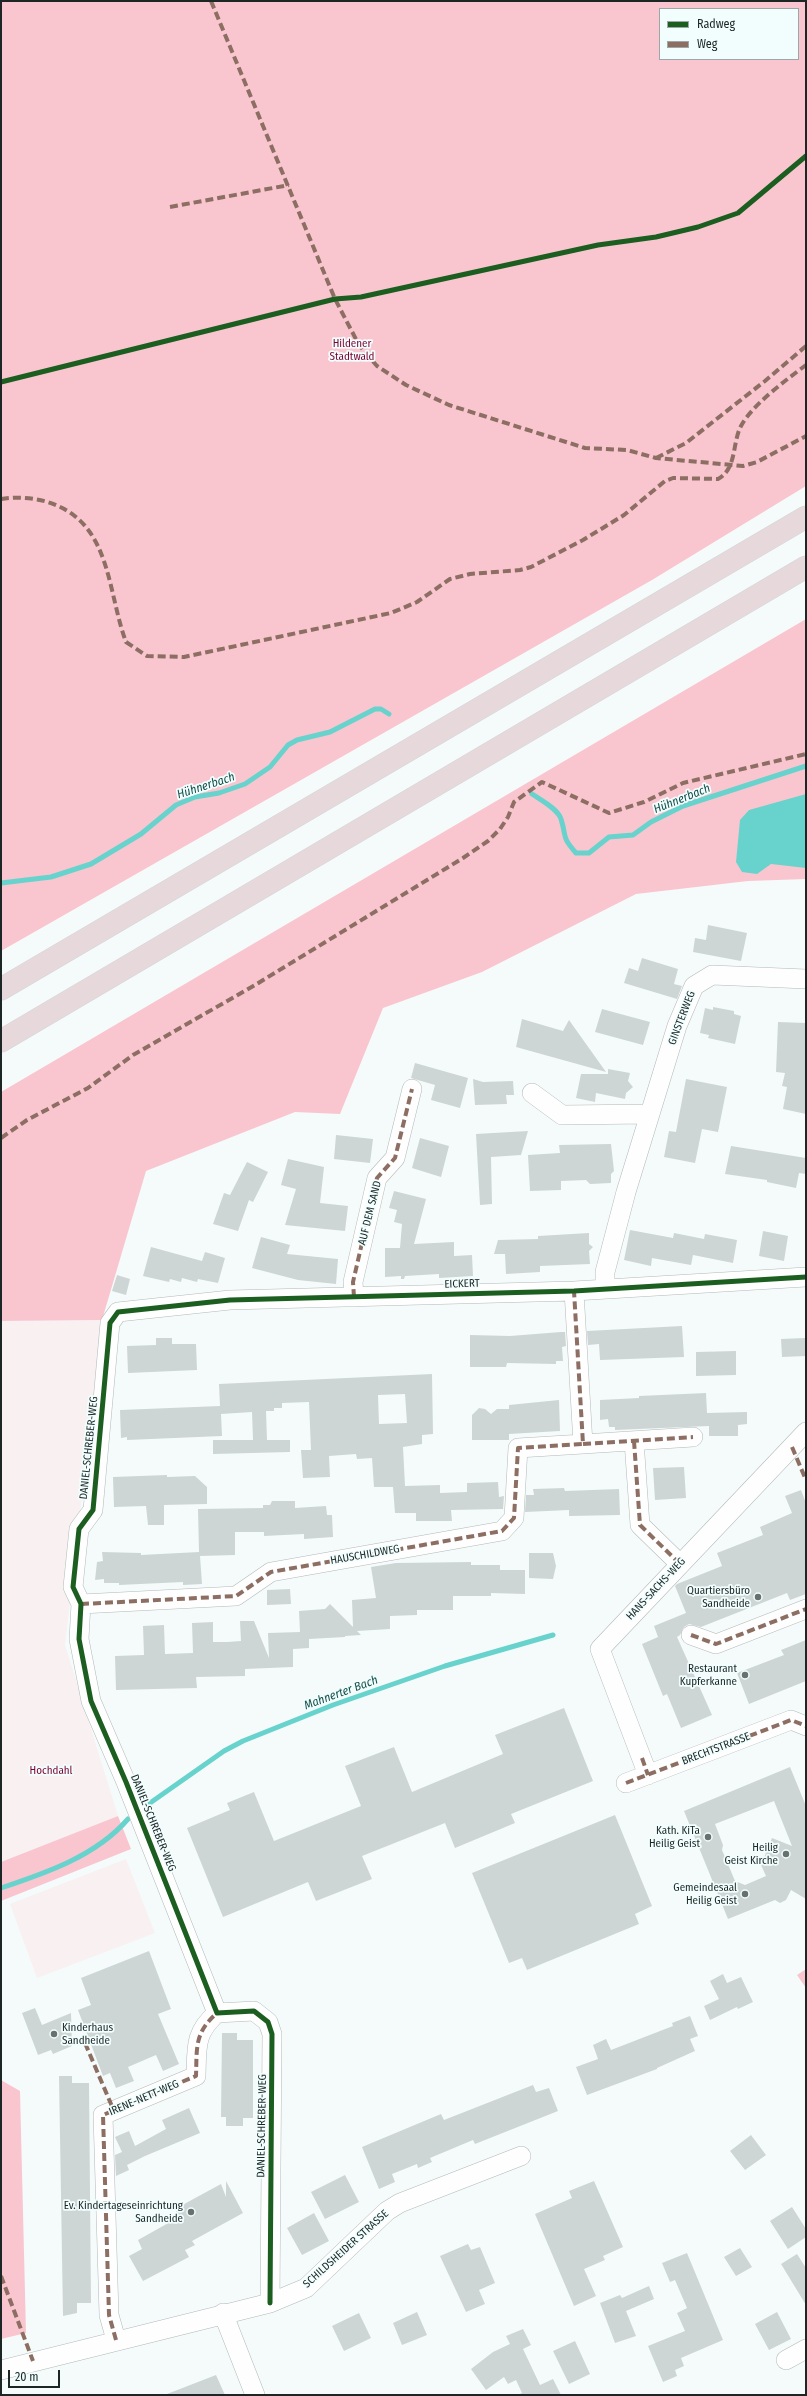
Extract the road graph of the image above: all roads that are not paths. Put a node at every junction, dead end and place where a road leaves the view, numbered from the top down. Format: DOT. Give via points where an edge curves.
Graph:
graph roads {
  1 [pos="806,517"];
  2 [pos="806,567"];
  3 [pos="806,979"];
  4 [pos="1,989"];
  5 [pos="1,1040"];
  6 [pos="412,1089"];
  7 [pos="532,1093"];
  8 [pos="649,1114"];
  9 [pos="806,1277"];
  10 [pos="605,1289"];
  11 [pos="574,1291"];
  12 [pos="354,1297"];
  13 [pos="118,1312"];
  14 [pos="806,1432"];
  15 [pos="693,1437"];
  16 [pos="634,1441"];
  17 [pos="583,1444"];
  18 [pos="679,1563"];
  19 [pos="81,1604"];
  20 [pos="806,1609"];
  21 [pos="691,1635"];
  22 [pos="806,1726"];
  23 [pos="648,1775"];
  24 [pos="626,1783"];
  25 [pos="217,2013"];
  26 [pos="520,2156"];
  27 [pos="270,2303"];
  28 [pos="223,2313"];
  29 [pos="116,2340"];
  30 [pos="806,2348"];
  31 [pos="786,2360"];
  32 [pos="1,2370"];
  33 [pos="255,2395"];
  1 -- 4 [label="highway"];
  2 -- 5 [label="highway"];
  3 -- 8 [label="street, GINSTERWEG" via="712,975 694,986 677,1026"];
  6 -- 12 [label="street, AUF DEM SAND" via="395,1158 377,1178 353,1282"];
  7 -- 8 [label="street" via="562,1116"];
  8 -- 10 [label="street, GINSTERWEG" via="605,1272"];
  9 -- 10 [label="street, EICKERT"];
  10 -- 11 [label="street, EICKERT"];
  11 -- 12 [label="street, EICKERT"];
  11 -- 17 [label="street"];
  12 -- 13 [label="street, EICKERT" via="230,1300"];
  13 -- 19 [label="street, DANIEL-SCHREBER-WEG" via="110,1323 92,1510 79,1528 73,1587"];
  14 -- 18 [label="street, HANS-SACHS-WEG"];
  15 -- 16 [label="street, HAUSCHILDWEG"];
  16 -- 17 [label="street, HAUSCHILDWEG"];
  16 -- 18 [label="street" via="640,1525"];
  17 -- 19 [label="street, HAUSCHILDWEG" via="518,1448 514,1518 502,1531 272,1572 236,1596"];
  18 -- 23 [label="street, HANS-SACHS-WEG" via="600,1649"];
  19 -- 25 [label="street, DANIEL-SCHREBER-WEG" via="79,1639 91,1701 126,1782"];
  20 -- 21 [label="street" via="716,1644"];
  22 -- 23 [label="street, BRECHTSTRASSE" via="791,1720"];
  23 -- 24 [label="street, BRECHTSTRASSE"];
  25 -- 27 [label="street, DANIEL-SCHREBER-WEG" via="254,2011 268,2022 272,2034"];
  25 -- 29 [label="street, IRENE-NETT-WEG" via="206,2023 198,2036 196,2076 103,2115 109,2315"];
  26 -- 27 [label="street, SCHILDSHEIDER STRASSE" via="388,2211 306,2288"];
  27 -- 28 [label="street, SCHILDSHEIDER STRASSE"];
  28 -- 29 [label="street, SCHILDSHEIDER STRASSE"];
  28 -- 33 [label="street"];
  29 -- 32 [label="street, SCHILDSHEIDER STRASSE"];
  30 -- 31 [label="street"];
}
